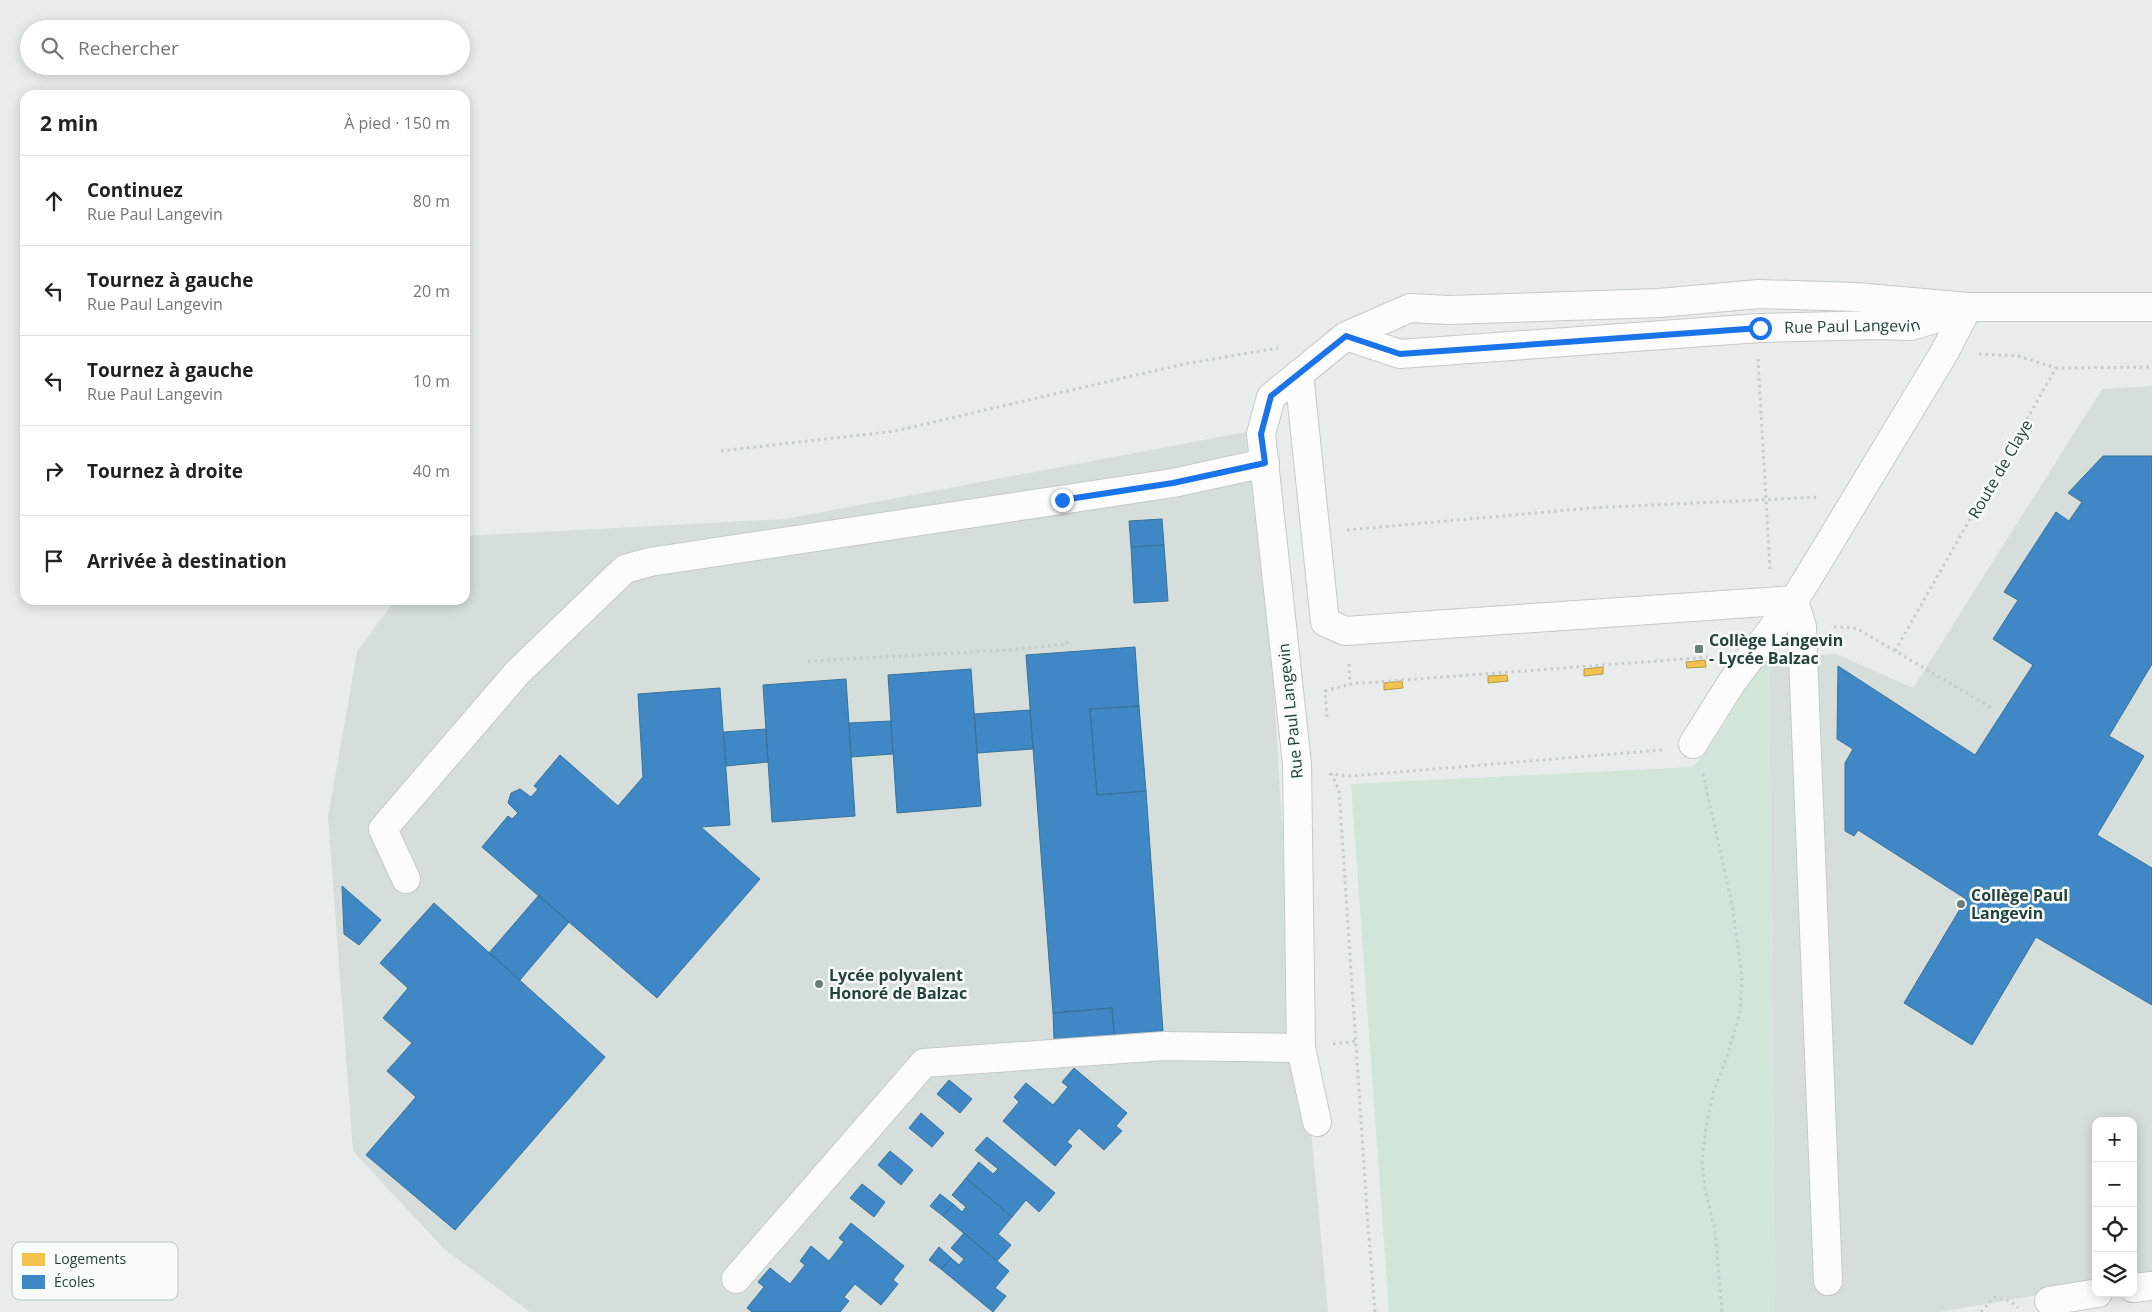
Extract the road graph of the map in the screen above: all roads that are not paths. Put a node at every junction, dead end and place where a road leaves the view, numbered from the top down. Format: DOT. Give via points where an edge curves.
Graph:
graph roads {
  1 [pos="2152,306"];
  2 [pos="1968,307"];
  3 [pos="1346,336"];
  4 [pos="1300,374"];
  5 [pos="1265,463"];
  6 [pos="1783,601"];
  7 [pos="1693,744"];
  8 [pos="406,878"];
  9 [pos="1301,1048"];
  10 [pos="1317,1122"];
  11 [pos="736,1279"];
  12 [pos="1828,1281"];
  13 [pos="2152,1286"];
  14 [pos="2137,1288"];
  15 [pos="2092,1294"];
  16 [pos="2049,1302"];
  1 -- 2 [label="street, Rue Paul Langevin"];
  2 -- 3 [label="street, Rue Paul Langevin" via="1856,297 1759,294 1660,303 1449,310 1410,308"];
  2 -- 3 [label="street, Rue Paul Langevin" via="1955,314 1911,326 1760,328 1400,354"];
  2 -- 6 [label="street" via="1944,353"];
  3 -- 4 [label="street, Rue Paul Langevin"];
  4 -- 5 [label="street, Rue Paul Langevin" via="1271,396 1261,434"];
  4 -- 6 [label="street" via="1325,622 1345,631"];
  5 -- 8 [label="street" via="1173,483 650,562 625,570 517,673 383,829"];
  5 -- 9 [label="street, Rue Paul Langevin" via="1297,764"];
  6 -- 7 [label="street"];
  6 -- 12 [label="street" via="1802,627"];
  9 -- 10 [label="street, Rue Paul Langevin"];
  9 -- 11 [label="street" via="1164,1046 924,1063"];
  13 -- 14 [label="street"];
  15 -- 16 [label="street"];
}
